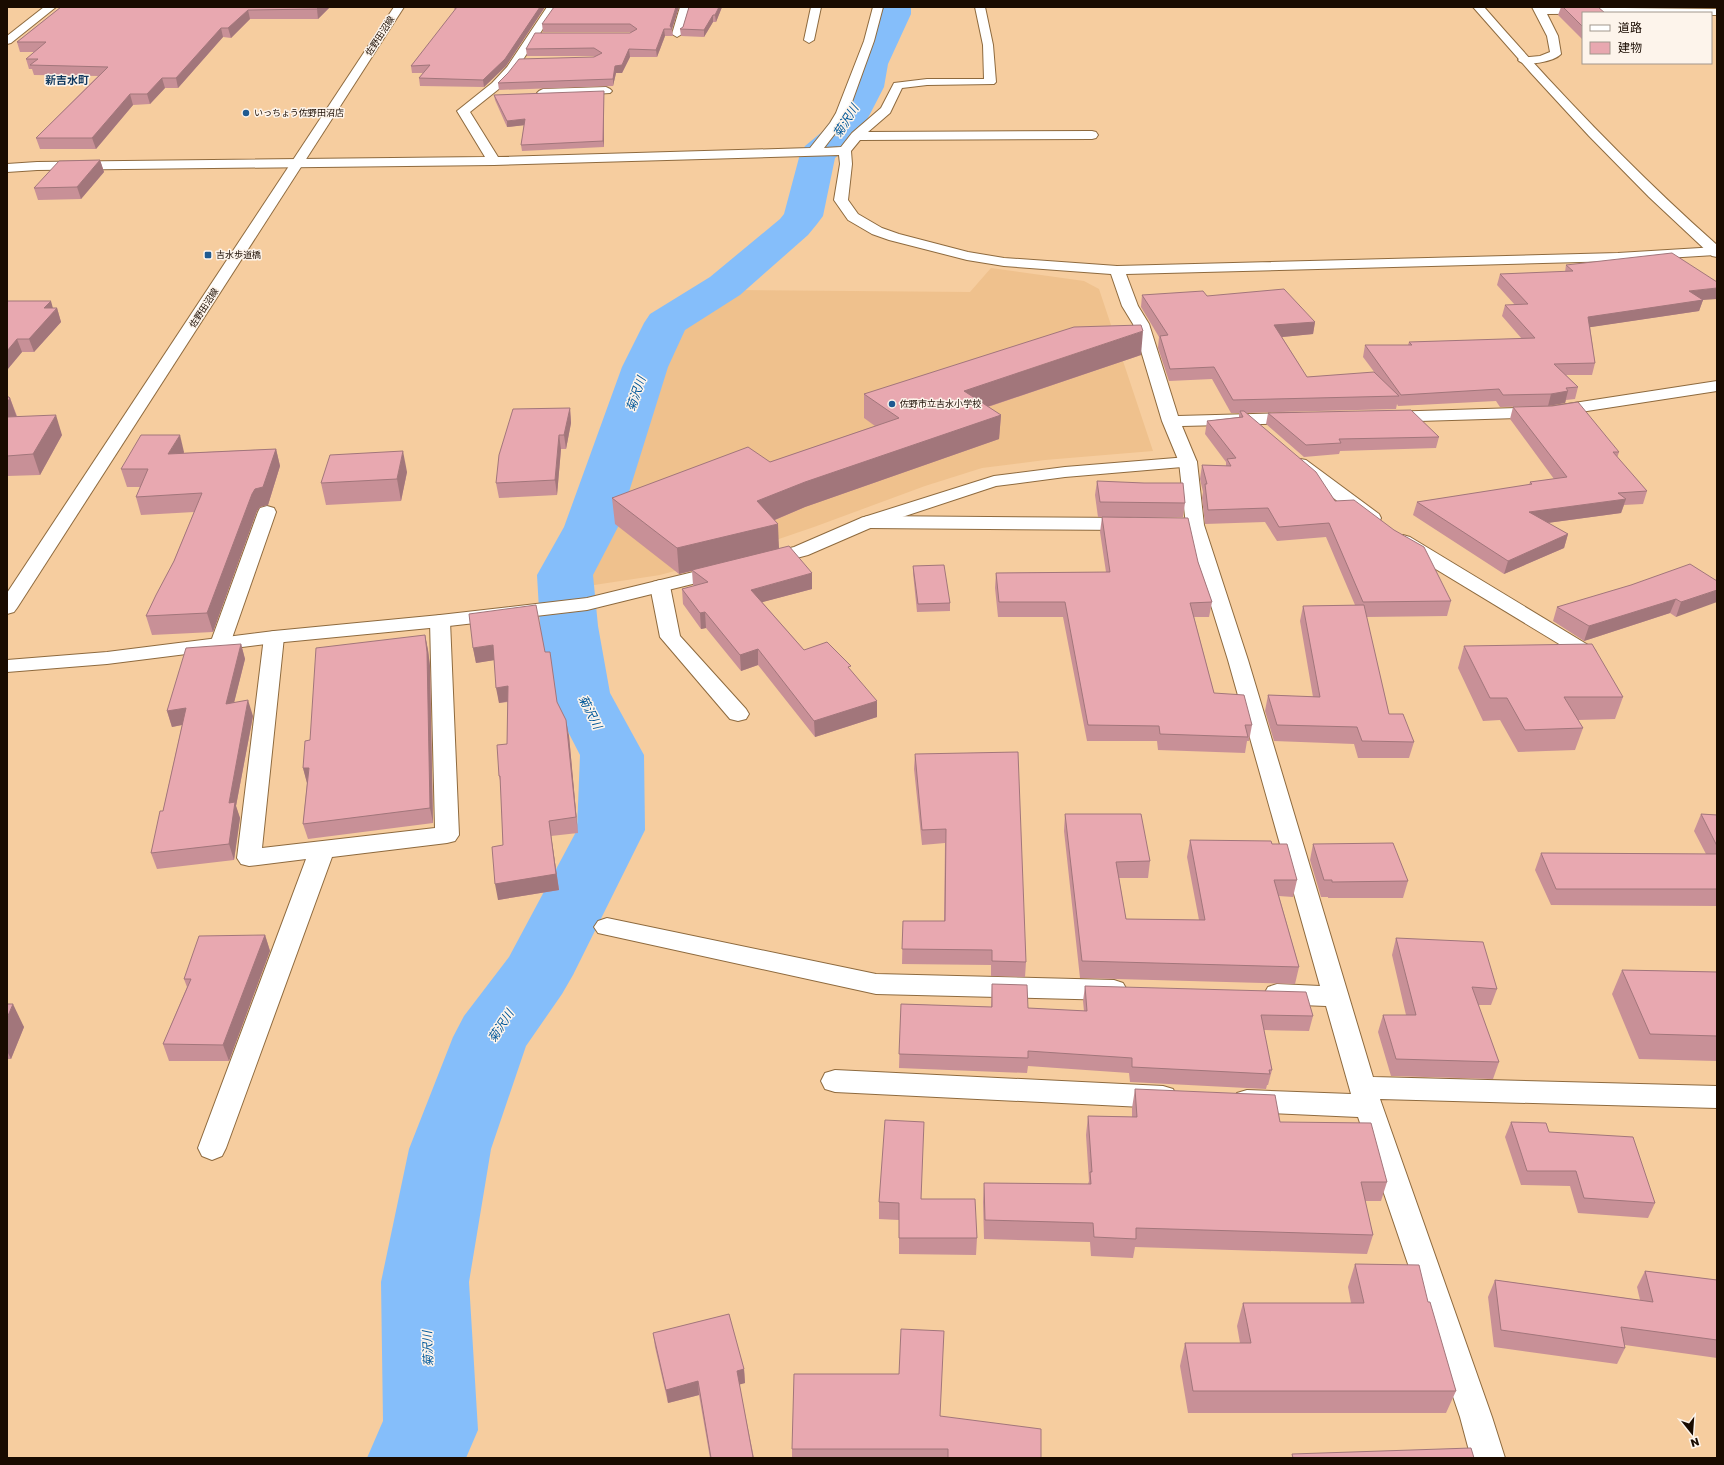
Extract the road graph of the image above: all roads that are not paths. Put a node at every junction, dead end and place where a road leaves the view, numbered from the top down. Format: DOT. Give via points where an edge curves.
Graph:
graph roads {
  1 [pos="51,7"];
  2 [pos="399,7"];
  3 [pos="552,7"];
  4 [pos="685,7"];
  5 [pos="816,7"];
  6 [pos="878,7"];
  7 [pos="980,7"];
  8 [pos="1478,7"];
  9 [pos="1538,9"];
  10 [pos="1717,12"];
  11 [pos="677,34"];
  12 [pos="532,36"];
  13 [pos="547,36"];
  14 [pos="10,37"];
  15 [pos="809,40"];
  16 [pos="1524,60"];
  17 [pos="606,91"];
  18 [pos="530,94"];
  19 [pos="499,95"];
  20 [pos="484,96"];
  21 [pos="1092,135"];
  22 [pos="856,136"];
  23 [pos="844,151"];
  24 [pos="814,152"];
  25 [pos="494,161"];
  26 [pos="299,162"];
  27 [pos="7,168"];
  28 [pos="1716,252"];
  29 [pos="1117,270"];
  30 [pos="1717,386"];
  31 [pos="1370,417"];
  32 [pos="1246,418"];
  33 [pos="1308,418"];
  34 [pos="1171,421"];
  35 [pos="1264,434"];
  36 [pos="1288,454"];
  37 [pos="1188,462"];
  38 [pos="267,512"];
  39 [pos="868,522"];
  40 [pos="1148,524"];
  41 [pos="660,586"];
  42 [pos="7,608"];
  43 [pos="440,621"];
  44 [pos="274,637"];
  45 [pos="220,644"];
  46 [pos="1586,652"];
  47 [pos="7,666"];
  48 [pos="738,714"];
  49 [pos="322,850"];
  50 [pos="607,927"];
  51 [pos="1137,991"];
  52 [pos="1256,994"];
  53 [pos="1335,996"];
  54 [pos="835,1081"];
  55 [pos="1365,1097"];
  56 [pos="1717,1097"];
  57 [pos="1185,1098"];
  58 [pos="1225,1100"];
  59 [pos="212,1148"];
  60 [pos="1488,1458"];
  1 -- 14 [label="street"];
  2 -- 26 [label="street, 佐野田沼線"];
  3 -- 12 [label="street"];
  4 -- 11 [label="street"];
  5 -- 15 [label="street"];
  6 -- 24 [label="street" via="870,41 842,113"];
  7 -- 22 [label="street" via="988,45 990,82 927,82 898,85 886,110"];
  8 -- 16 [label="street"];
  9 -- 10 [label="street"];
  9 -- 16 [label="street" via="1552,34 1556,47 1555,54 1542,59"];
  12 -- 13 [label="street"];
  12 -- 20 [label="street" via="520,54 521,62"];
  16 -- 28 [label="street" via="1647,187"];
  17 -- 18 [label="street"];
  19 -- 20 [label="street"];
  20 -- 25 [label="street" via="463,111"];
  21 -- 22 [label="street"];
  22 -- 23 [label="street"];
  23 -- 24 [label="street"];
  23 -- 29 [label="street" via="846,164 842,200 853,217 877,231 967,256 1004,262"];
  24 -- 25 [label="street"];
  25 -- 26 [label="street"];
  26 -- 27 [label="street"];
  26 -- 42 [label="street, 佐野田沼線"];
  28 -- 29 [label="street" via="1618,257"];
  29 -- 34 [label="street" via="1130,306 1141,324"];
  30 -- 31 [label="street" via="1548,412"];
  32 -- 33 [label="street"];
  32 -- 34 [label="street"];
  32 -- 35 [label="street"];
  34 -- 37 [label="street"];
  36 -- 46 [label="street" via="1399,539"];
  37 -- 39 [label="street" via="1065,472 994,481"];
  37 -- 53 [label="street" via="1188,525 1238,660"];
  38 -- 45 [label="street"];
  39 -- 40 [label="street"];
  39 -- 41 [label="street" via="801,551"];
  41 -- 43 [label="street" via="587,604"];
  41 -- 48 [label="street" via="670,637"];
  43 -- 44 [label="street"];
  43 -- 49 [label="street" via="447,835"];
  44 -- 45 [label="street"];
  44 -- 49 [label="street" via="249,858"];
  45 -- 47 [label="street" via="107,658"];
  49 -- 59 [label="street"];
  50 -- 51 [label="street" via="876,984"];
  52 -- 53 [label="street"];
  53 -- 55 [label="street"];
  54 -- 57 [label="street"];
  55 -- 56 [label="street"];
  55 -- 58 [label="street"];
  55 -- 60 [label="street"];
}
